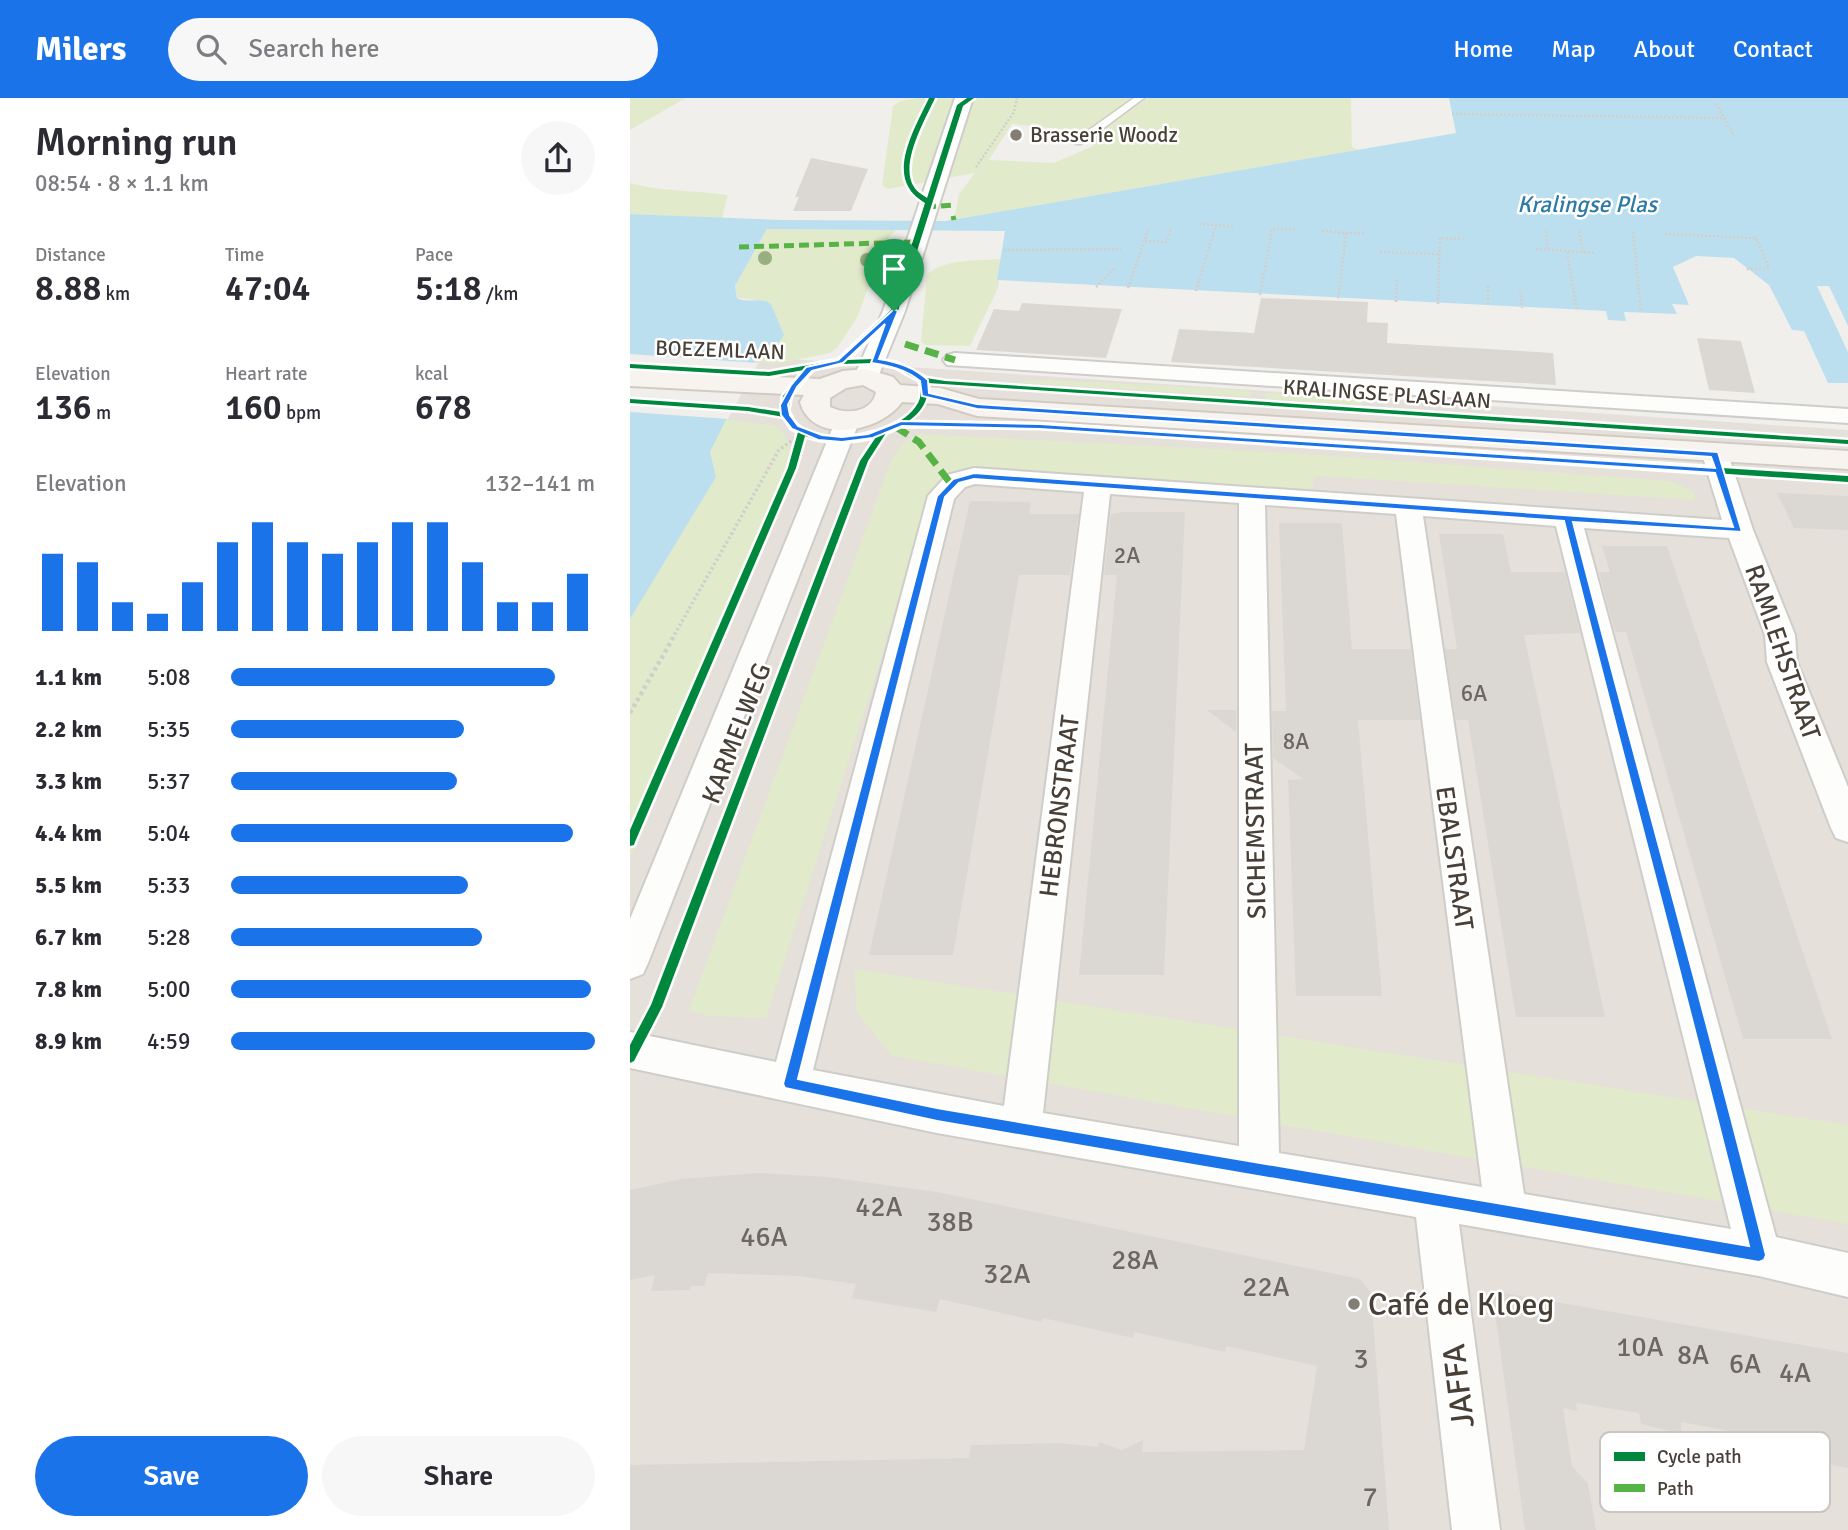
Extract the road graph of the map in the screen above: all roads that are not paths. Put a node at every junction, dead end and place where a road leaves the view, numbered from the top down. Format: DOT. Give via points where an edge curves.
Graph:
graph roads {
  1 [pos="964,98"];
  2 [pos="1140,98"];
  3 [pos="1078,142"];
  4 [pos="955,360"];
  5 [pos="866,377"];
  6 [pos="630,378"];
  7 [pos="630,390"];
  8 [pos="820,394"];
  9 [pos="767,395"];
  10 [pos="888,402"];
  11 [pos="1848,416"];
  12 [pos="845,431"];
  13 [pos="1848,460"];
  14 [pos="1717,462"];
  15 [pos="1098,484"];
  16 [pos="1252,494"];
  17 [pos="1408,505"];
  18 [pos="1568,519"];
  19 [pos="1739,530"];
  20 [pos="1848,828"];
  21 [pos="630,963"];
  22 [pos="630,1050"];
  23 [pos="790,1084"];
  24 [pos="1021,1128"];
  25 [pos="1259,1168"];
  26 [pos="1434,1199"];
  27 [pos="1506,1210"];
  28 [pos="1759,1255"];
  29 [pos="1848,1275"];
  30 [pos="1476,1530"];
  1 -- 5 [label="street" via="890,321"];
  2 -- 3 [label="lane"];
  4 -- 11 [label="street, KRALINGSE PLASLAAN"];
  5 -- 8 [label="main road" via="844,379"];
  5 -- 10 [label="main road" via="884,382"];
  6 -- 9 [label="main road, BOEZEMLAAN"];
  7 -- 9 [label="main road, BOEZEMLAAN"];
  8 -- 9 [label="main road, BOEZEMLAAN"];
  8 -- 12 [label="main road" via="817,412"];
  10 -- 12 [label="main road"];
  10 -- 14 [label="main road, KRALINGSE PLASLAAN" via="933,414 977,407"];
  12 -- 21 [label="street, KARMELWEG"];
  13 -- 14 [label="main road, KRALINGSE PLASLAAN"];
  14 -- 19 [label="street, RAMLEHSTRAAT"];
  15 -- 16 [label="street"];
  15 -- 23 [label="street" via="974,476 956,481 941,496"];
  15 -- 24 [label="street, HEBRONSTRAAT"];
  16 -- 17 [label="street"];
  16 -- 25 [label="street, SICHEMSTRAAT"];
  17 -- 18 [label="street"];
  17 -- 27 [label="street, EBALSTRAAT"];
  18 -- 19 [label="street"];
  18 -- 28 [label="street"];
  19 -- 20 [label="street, RAMLEHSTRAAT" via="1780,635 1782,662"];
  22 -- 23 [label="street"];
  23 -- 24 [label="street"];
  24 -- 25 [label="street"];
  25 -- 26 [label="street"];
  26 -- 27 [label="street"];
  26 -- 30 [label="street, JAFFA"];
  27 -- 28 [label="street"];
  28 -- 29 [label="street"];
}
